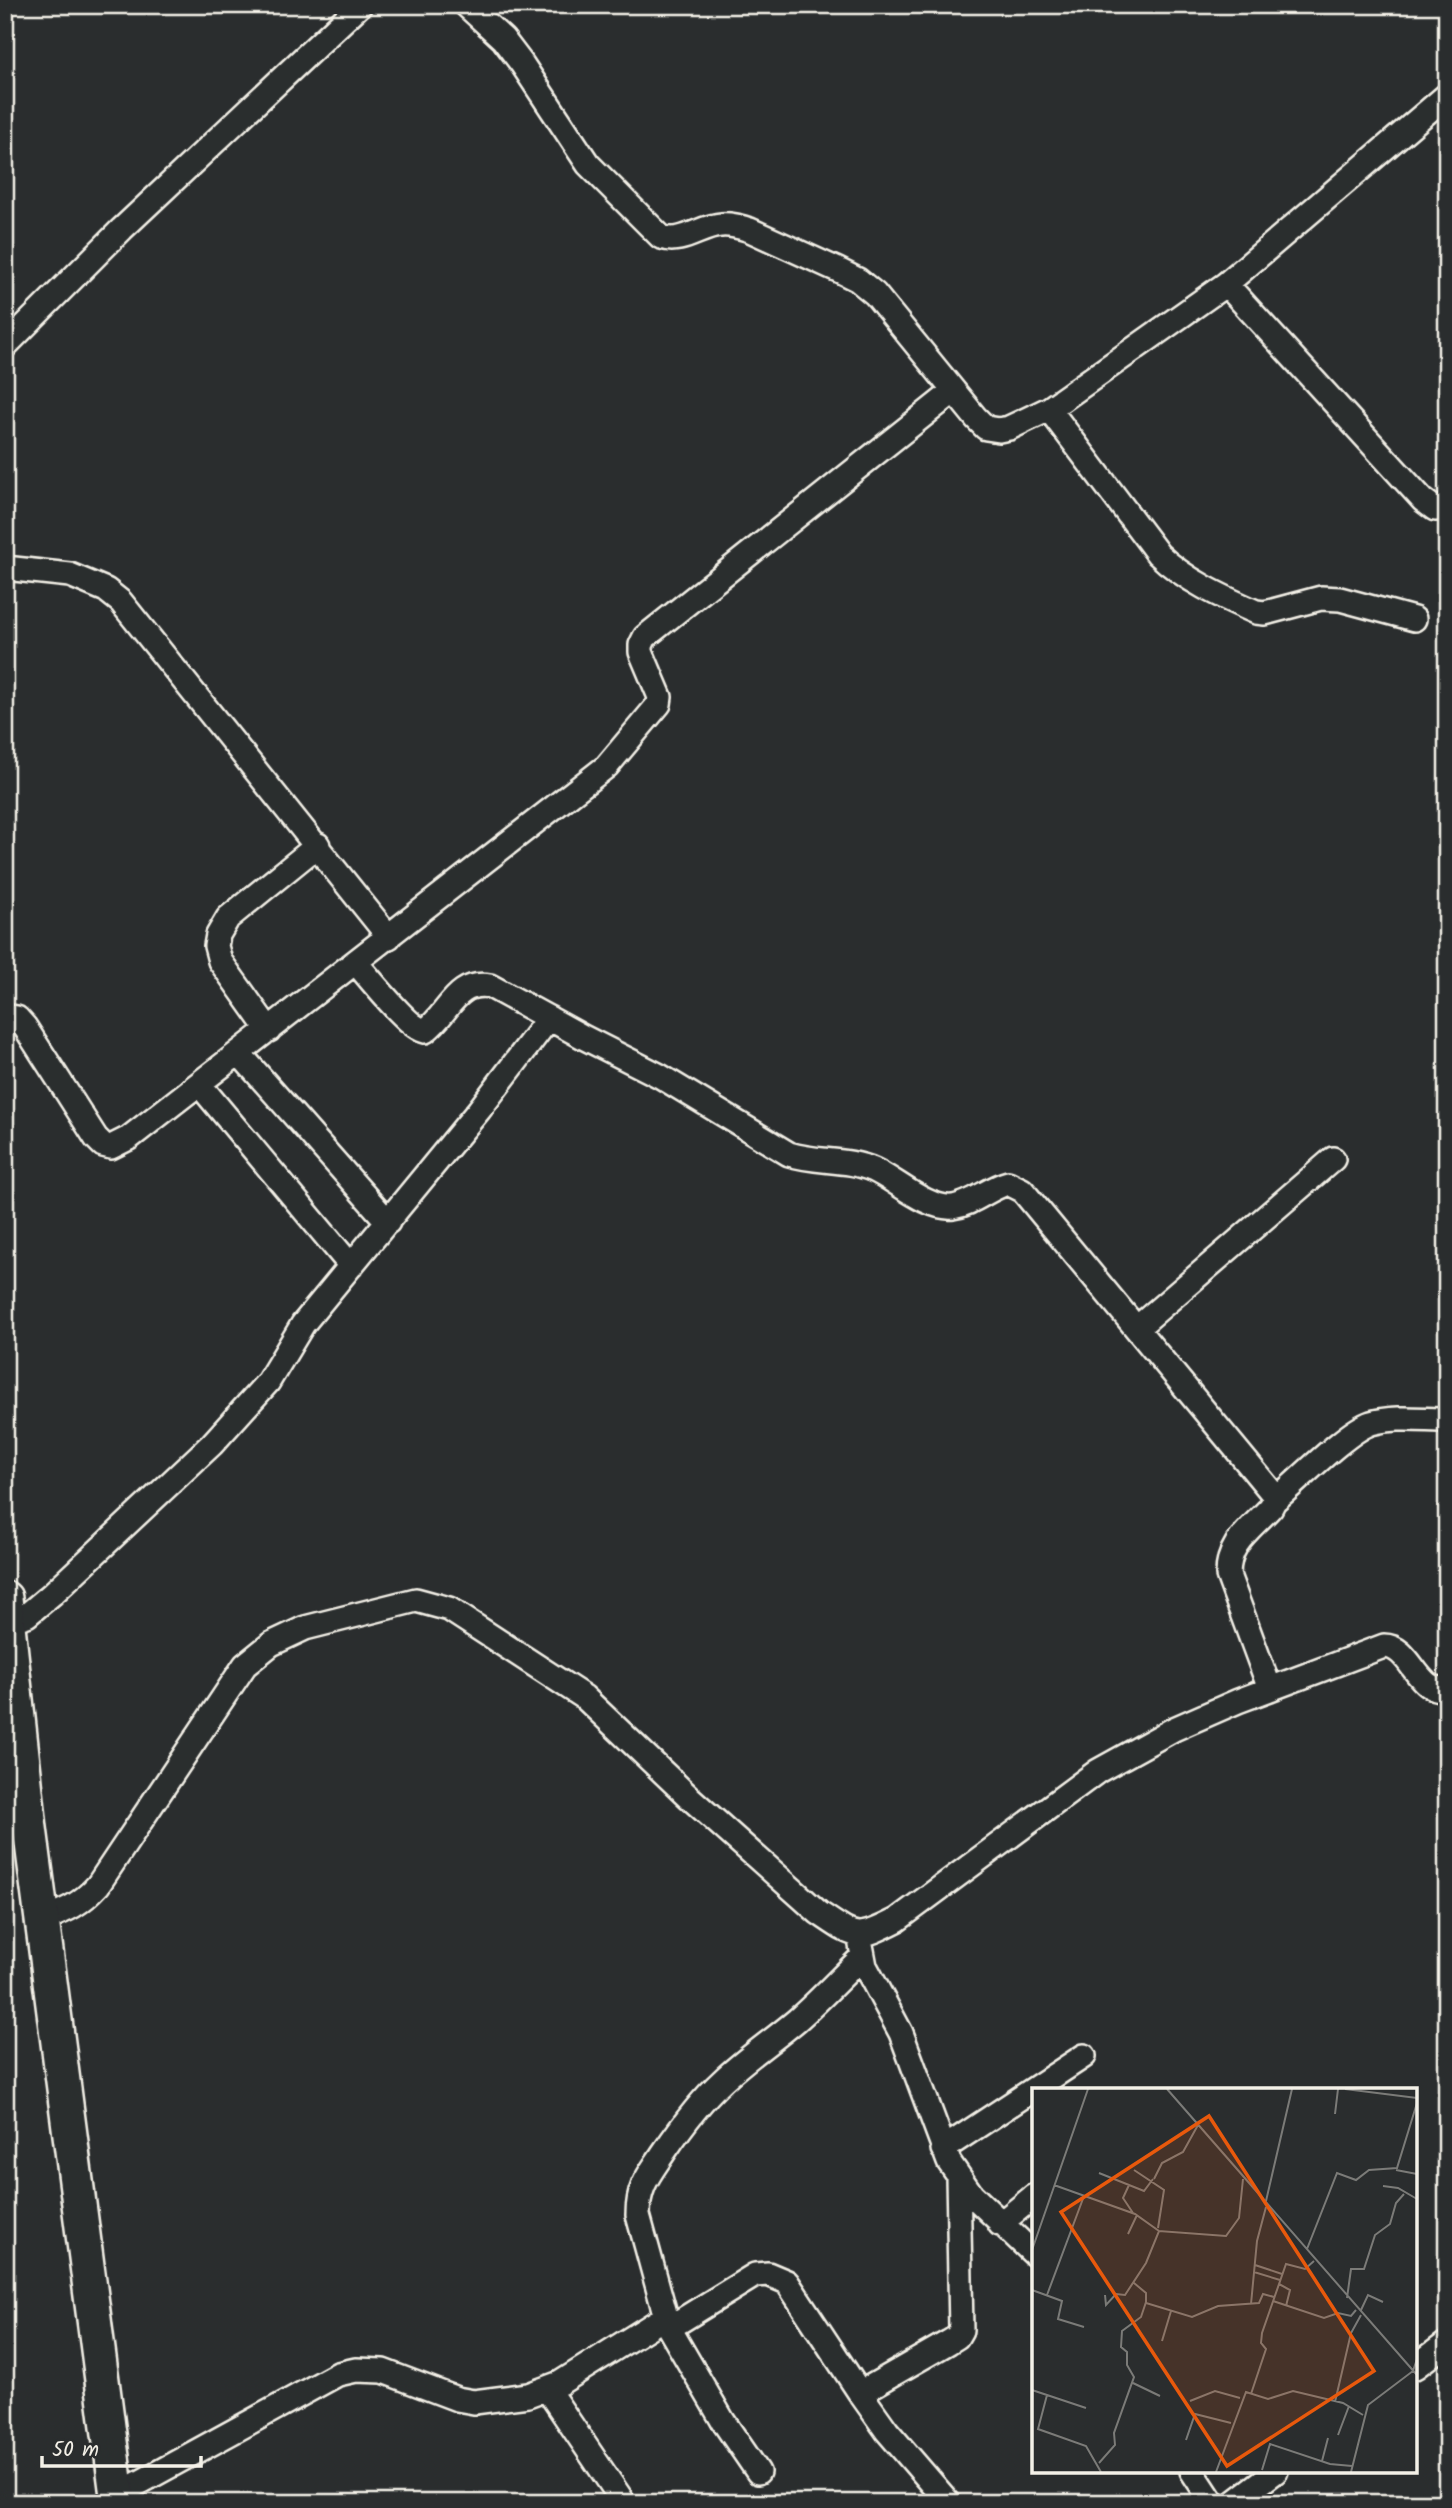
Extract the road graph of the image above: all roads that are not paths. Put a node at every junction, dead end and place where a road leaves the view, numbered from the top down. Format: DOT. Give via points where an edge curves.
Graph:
graph roads {
  1 [pos="360,5"];
  2 [pos="466,5"];
  3 [pos="1447,95"];
  4 [pos="1226,284"];
  5 [pos="5,346"];
  6 [pos="954,391"];
  7 [pos="1049,410"];
  8 [pos="1447,508"];
  9 [pos="5,568"];
  10 [pos="1414,619"];
  11 [pos="318,845"];
  12 [pos="389,937"];
  13 [pos="356,962"];
  14 [pos="5,1016"];
  15 [pos="549,1018"];
  16 [pos="268,1030"];
  17 [pos="239,1053"];
  18 [pos="199,1084"];
  19 [pos="1333,1159"];
  20 [pos="388,1222"];
  21 [pos="351,1266"];
  22 [pos="1137,1328"];
  23 [pos="1447,1420"];
  24 [pos="1274,1502"];
  25 [pos="7,1627"];
  26 [pos="1447,1688"];
  27 [pos="1270,1689"];
  28 [pos="42,1920"];
  29 [pos="861,1946"];
  30 [pos="1084,2056"];
  31 [pos="1035,2088"];
  32 [pos="1032,2090"];
  33 [pos="943,2149"];
  34 [pos="958,2176"];
  35 [pos="1032,2198"];
  36 [pos="1000,2224"];
  37 [pos="1032,2252"];
  38 [pos="667,2323"];
  39 [pos="1447,2343"];
  40 [pos="1417,2366"];
  41 [pos="547,2389"];
  42 [pos="860,2393"];
  43 [pos="758,2472"];
  44 [pos="1193,2473"];
  45 [pos="1273,2473"];
  46 [pos="117,2499"];
  47 [pos="624,2503"];
  48 [pos="949,2503"];
  49 [pos="1213,2503"];
  50 [pos="1234,2503"];
  1 -- 5 [label="street"];
  2 -- 6 [label="street" via="503,39 589,164 661,237 677,239 719,224 733,225 858,280 875,294"];
  3 -- 4 [label="street"];
  4 -- 7 [label="street"];
  4 -- 8 [label="street" via="1423,499 1435,509"];
  6 -- 7 [label="street" via="986,428 1009,428"];
  6 -- 12 [label="street" via="651,631 641,652 660,697 648,719 596,775"];
  7 -- 10 [label="street" via="1158,554 1191,579 1256,612 1321,598"];
  9 -- 11 [label="street" via="70,575 106,590 121,602"];
  11 -- 12 [label="street"];
  11 -- 16 [label="street" via="228,918 218,935 220,961"];
  12 -- 13 [label="street"];
  13 -- 15 [label="street" via="420,1031 431,1027 458,995 480,984"];
  13 -- 16 [label="street"];
  14 -- 18 [label="street" via="17,1018 25,1027 103,1145 111,1147 130,1138"];
  15 -- 20 [label="street"];
  15 -- 22 [label="street" via="660,1076 789,1154 860,1165 944,1207 965,1203 1008,1182 1016,1186"];
  16 -- 17 [label="street"];
  17 -- 18 [label="street"];
  17 -- 20 [label="street"];
  18 -- 21 [label="street"];
  19 -- 22 [label="street"];
  20 -- 21 [label="street"];
  21 -- 25 [label="street" via="303,1324 276,1371 212,1444 38,1607"];
  22 -- 24 [label="street" via="1271,1490"];
  23 -- 24 [label="street" via="1390,1419 1369,1424"];
  24 -- 27 [label="street" via="1235,1544 1228,1561 1228,1576"];
  25 -- 28 [label="main road"];
  26 -- 27 [label="street" via="1434,1688 1426,1682 1391,1646"];
  27 -- 29 [label="street" via="1174,1729 1098,1771"];
  28 -- 29 [label="street" via="71,1909 98,1885 246,1665 271,1644 305,1628 416,1600 449,1609 584,1697 689,1797"];
  28 -- 46 [label="main road"];
  29 -- 33 [label="street" via="872,1983 901,2033"];
  29 -- 38 [label="street" via="800,2017 708,2094 641,2187 638,2215"];
  30 -- 31 [label="street"];
  32 -- 33 [label="street"];
  33 -- 34 [label="street"];
  34 -- 36 [label="street"];
  34 -- 42 [label="street" via="961,2330 949,2342"];
  35 -- 36 [label="street"];
  36 -- 37 [label="street"];
  38 -- 41 [label="street"];
  38 -- 42 [label="street" via="755,2275 768,2274 787,2282"];
  38 -- 43 [label="street"];
  39 -- 40 [label="street"];
  41 -- 46 [label="street" via="482,2402 457,2399 383,2371 338,2374"];
  41 -- 47 [label="street"];
  42 -- 48 [label="street"];
  44 -- 49 [label="street"];
  45 -- 50 [label="street"];
}
